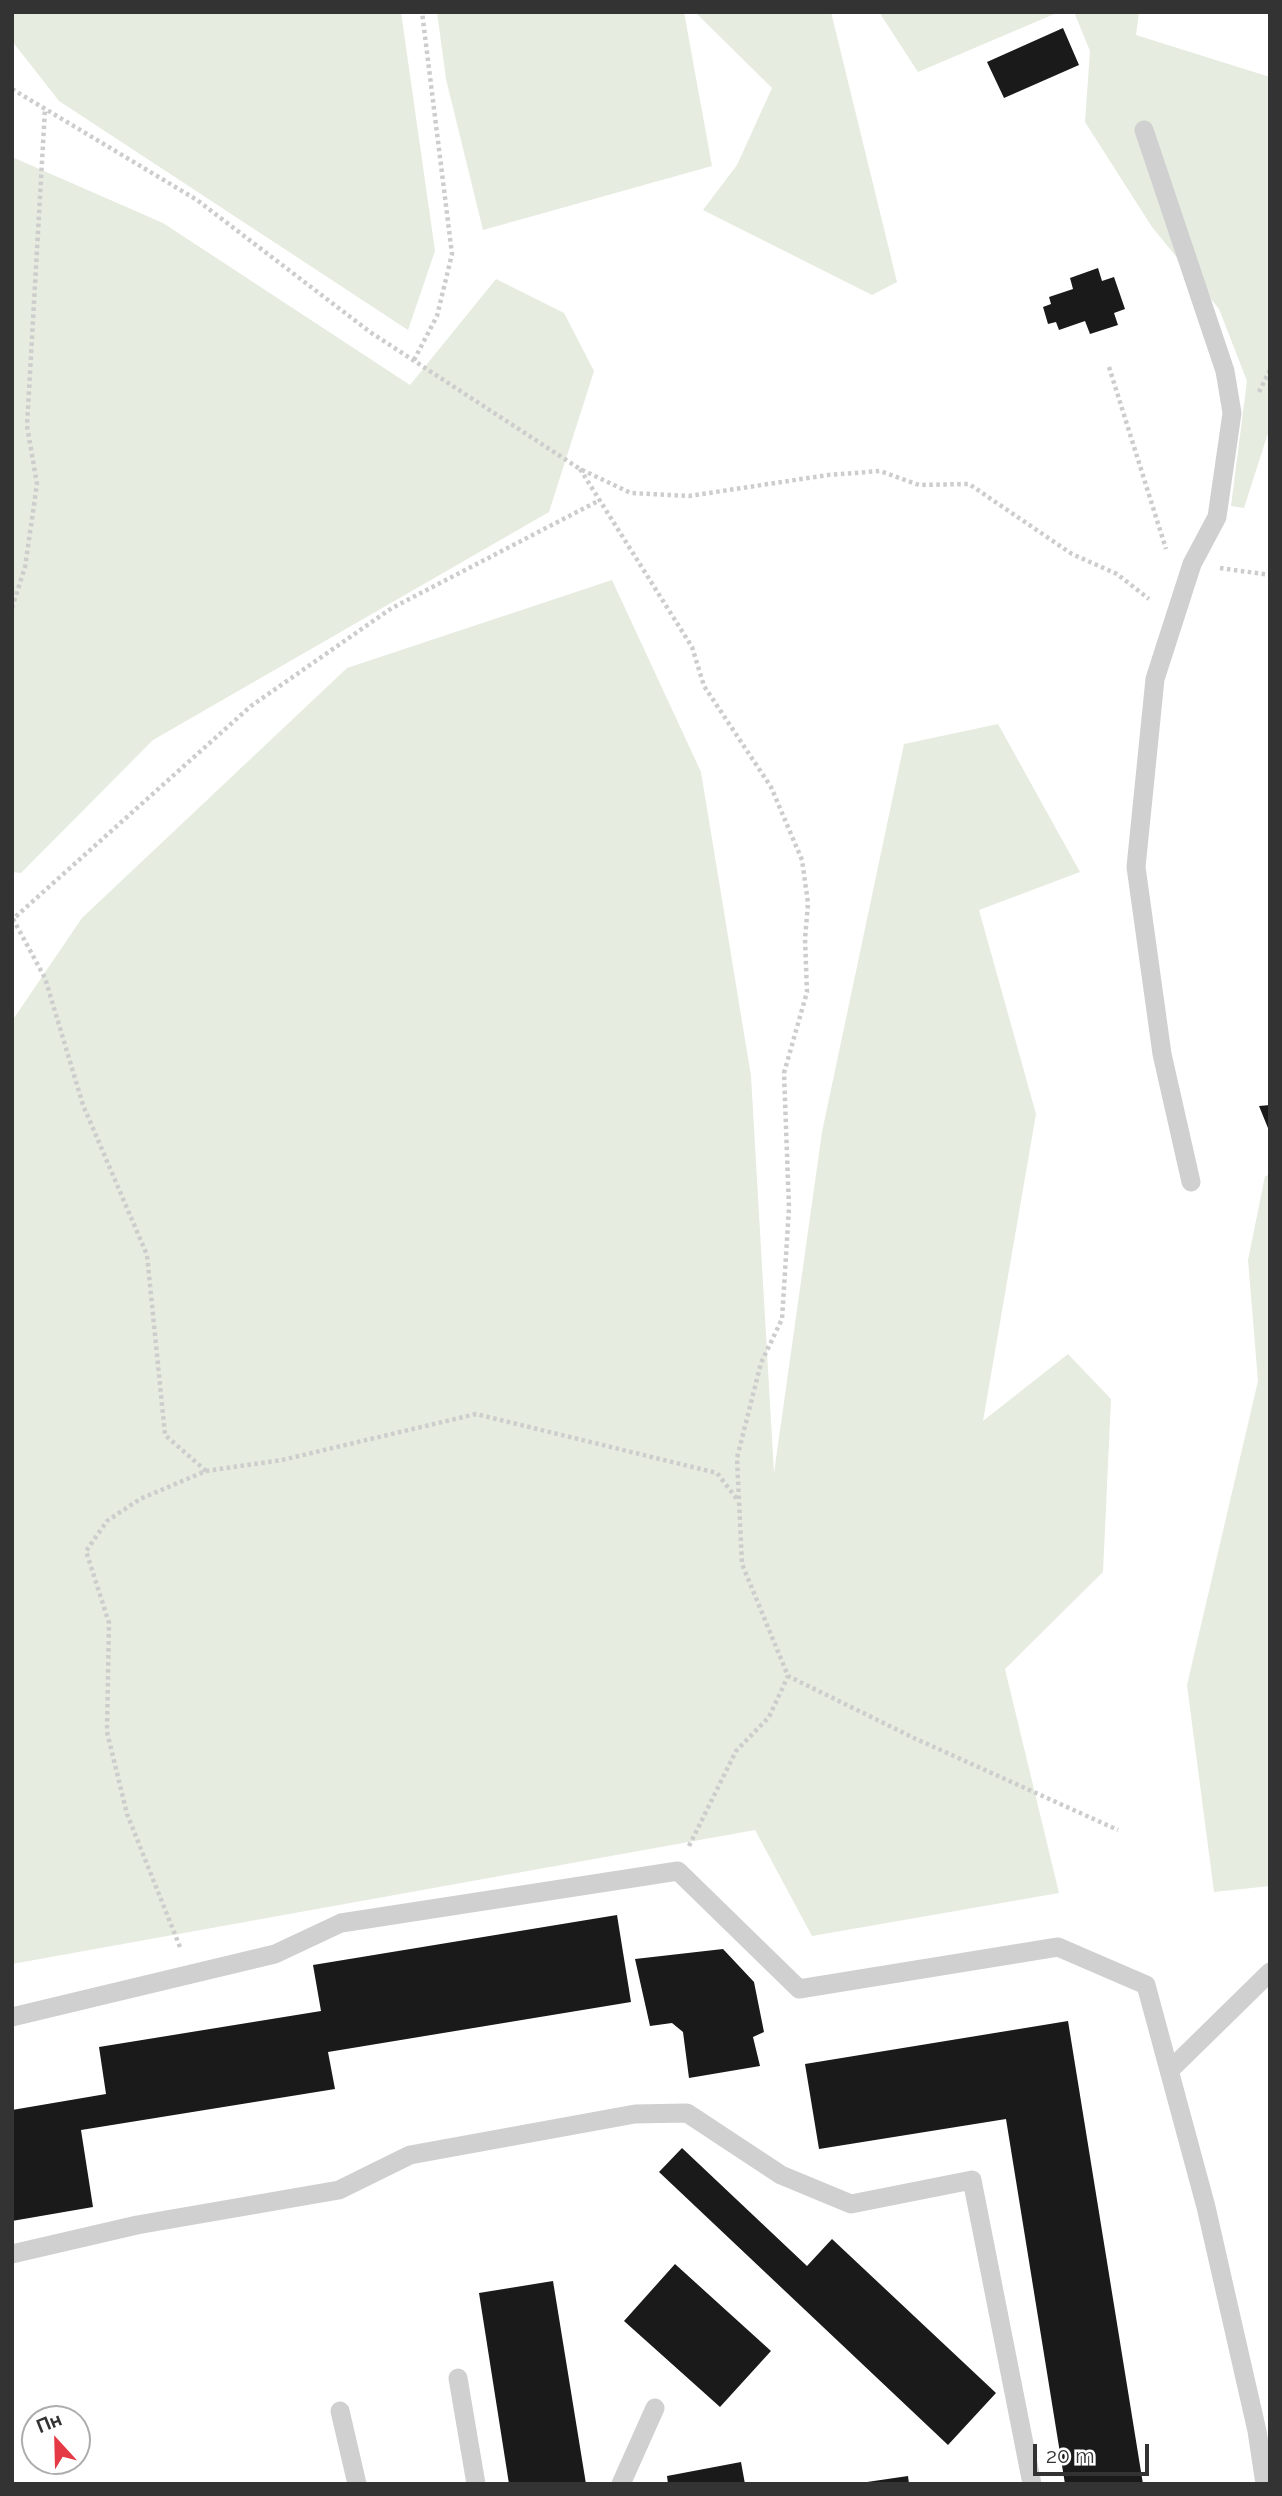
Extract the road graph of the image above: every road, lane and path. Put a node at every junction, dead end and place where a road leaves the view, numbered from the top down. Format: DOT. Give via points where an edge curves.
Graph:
graph roads {
  1 [pos="422,12"];
  2 [pos="12,89"];
  3 [pos="45,108"];
  4 [pos="1144,130"];
  5 [pos="414,360"];
  6 [pos="1109,366"];
  7 [pos="580,469"];
  8 [pos="600,500"];
  9 [pos="1192,564"];
  10 [pos="1270,575"];
  11 [pos="1181,598"];
  12 [pos="12,608"];
  13 [pos="1174,620"];
  14 [pos="13,919"];
  15 [pos="1191,1182"];
  16 [pos="206,1471"];
  17 [pos="737,1499"];
  18 [pos="788,1676"];
  19 [pos="1118,1830"];
  20 [pos="678,1871"];
  21 [pos="1270,1972"];
  22 [pos="191,1974"];
  23 [pos="12,2017"];
  24 [pos="1170,2070"];
  25 [pos="12,2254"];
  26 [pos="458,2378"];
  27 [pos="655,2408"];
  28 [pos="340,2411"];
  29 [pos="357,2484"];
  30 [pos="476,2484"];
  31 [pos="621,2484"];
  32 [pos="1031,2484"];
  33 [pos="1265,2484"];
  1 -- 5 [label="path" via="452,254 437,316"];
  2 -- 3 [label="path"];
  3 -- 5 [label="path" via="197,200 370,332"];
  3 -- 12 [label="path" via="27,426 37,484 25,567"];
  4 -- 9 [label="lane" via="1225,370 1232,412 1217,517"];
  5 -- 7 [label="path"];
  6 -- 11 [label="path"];
  7 -- 8 [label="path"];
  7 -- 13 [label="path" via="631,493 689,496 880,471 919,485 969,484 1072,554 1117,573"];
  8 -- 14 [label="path" via="393,608 251,706"];
  8 -- 17 [label="path" via="692,647 704,685 771,788 802,860 808,903 807,992 784,1073 789,1208 782,1319 761,1363 737,1458"];
  9 -- 10 [label="path"];
  9 -- 11 [label="lane"];
  11 -- 13 [label="lane"];
  13 -- 15 [label="lane" via="1154,679 1136,867 1162,1054"];
  14 -- 16 [label="path" via="45,978 83,1105 147,1255 165,1435"];
  16 -- 17 [label="path" via="282,1460 476,1414 718,1473"];
  16 -- 22 [label="path" via="140,1499 107,1521 86,1551 109,1623 107,1732 127,1814"];
  17 -- 18 [label="path" via="742,1564"];
  18 -- 19 [label="path"];
  18 -- 20 [label="path" via="769,1717 736,1751"];
  20 -- 22 [label="lane" via="341,1923 275,1954"];
  20 -- 24 [label="lane" via="799,1989 1058,1947 1146,1985"];
  21 -- 24 [label="lane"];
  22 -- 23 [label="lane"];
  24 -- 33 [label="lane" via="1254,2417"];
  25 -- 32 [label="lane" via="137,2225 339,2190 410,2155 635,2114 687,2113 781,2175 851,2204 972,2180"];
  26 -- 30 [label="lane"];
  27 -- 31 [label="lane"];
  28 -- 29 [label="lane"];
}
